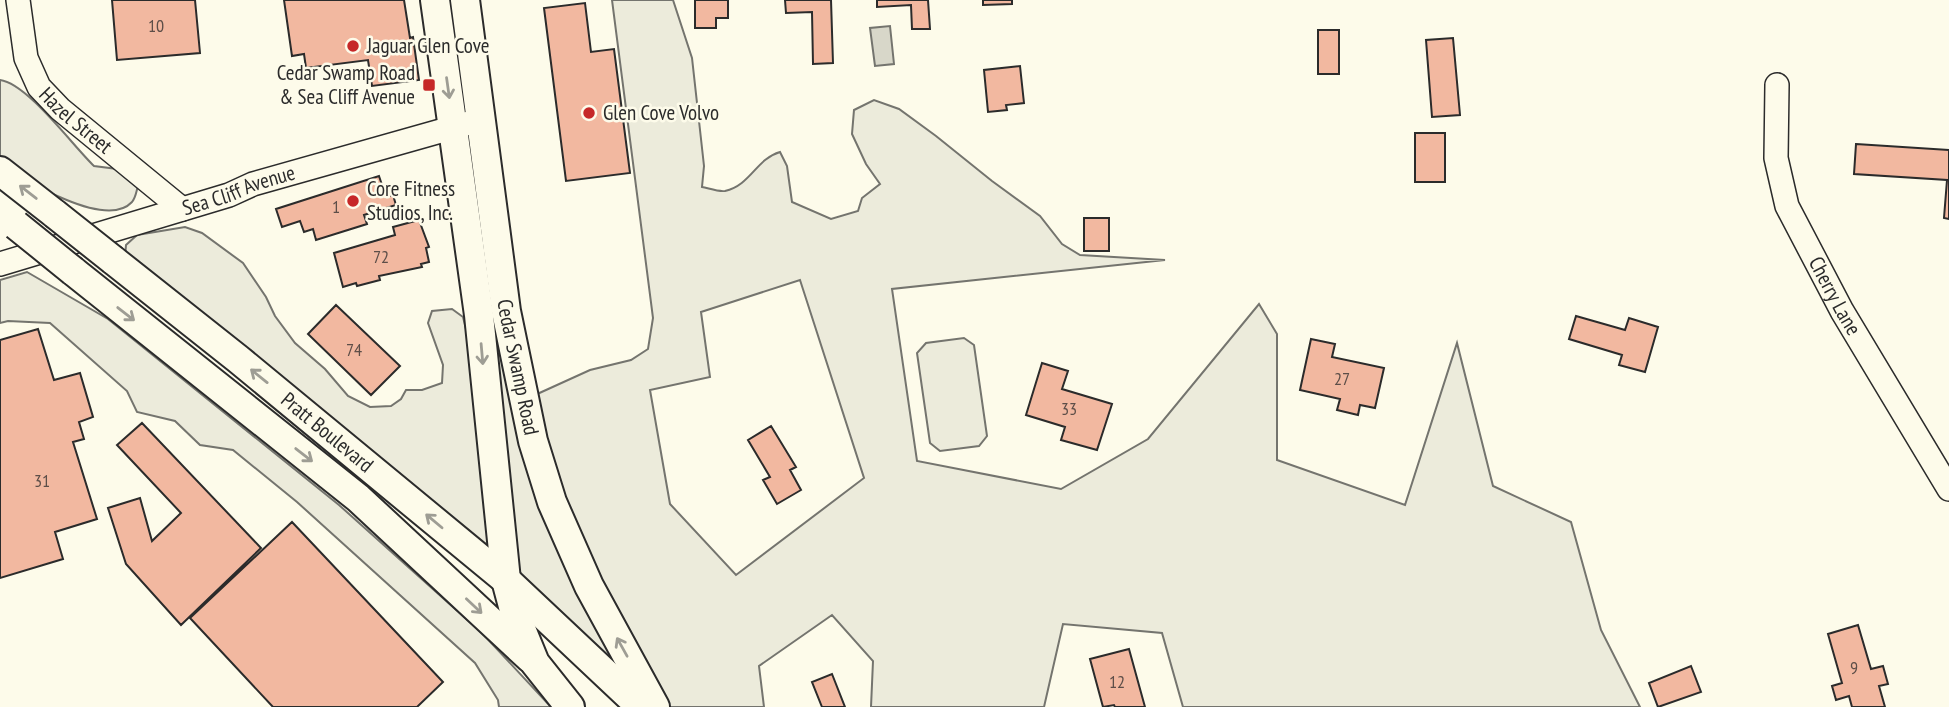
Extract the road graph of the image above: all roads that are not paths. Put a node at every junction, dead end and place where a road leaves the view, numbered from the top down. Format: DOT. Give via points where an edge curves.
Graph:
graph roads {
  1 [pos="18,0"];
  2 [pos="435,0"];
  3 [pos="465,0"];
  4 [pos="1777,85"];
  5 [pos="480,120"];
  6 [pos="455,141"];
  7 [pos="0,171"];
  8 [pos="182,209"];
  9 [pos="8,219"];
  10 [pos="0,264"];
  11 [pos="501,272"];
  12 [pos="1949,489"];
  13 [pos="506,580"];
  14 [pos="535,663"];
  15 [pos="570,707"];
  16 [pos="641,707"];
  17 [pos="656,707"];
  1 -- 8 [label="street, Hazel Street" via="26,58 39,87"];
  2 -- 6 [label="main road, Cedar Swamp Road, one-way"];
  3 -- 5 [label="main road, Cedar Swamp Road"];
  4 -- 12 [label="street, Cherry Lane" via="1776,158 1787,206 1842,311"];
  5 -- 6 [label="street, Sea Cliff Avenue"];
  5 -- 11 [label="main road, Cedar Swamp Road"];
  6 -- 8 [label="street, Sea Cliff Avenue" via="253,184"];
  6 -- 11 [label="main road" via="472,161 484,256 488,265"];
  6 -- 13 [label="main road, Cedar Swamp Road, one-way" via="479,315"];
  13 -- 7 [label="main road, Pratt Boulevard, one-way, bridge" via="239,359"];
  8 -- 10 [label="street, Sea Cliff Avenue"];
  9 -- 14 [label="main road, Pratt Boulevard, one-way, bridge" via="358,498"];
  17 -- 11 [label="main road, Cedar Swamp Road, one-way" via="589,586 552,502 517,371"];
  13 -- 14 [label="main road, Cedar Swamp Road"];
  13 -- 16 [label="main road, Pratt Boulevard"];
  14 -- 15 [label="main road, Cedar Swamp Road"];
}
